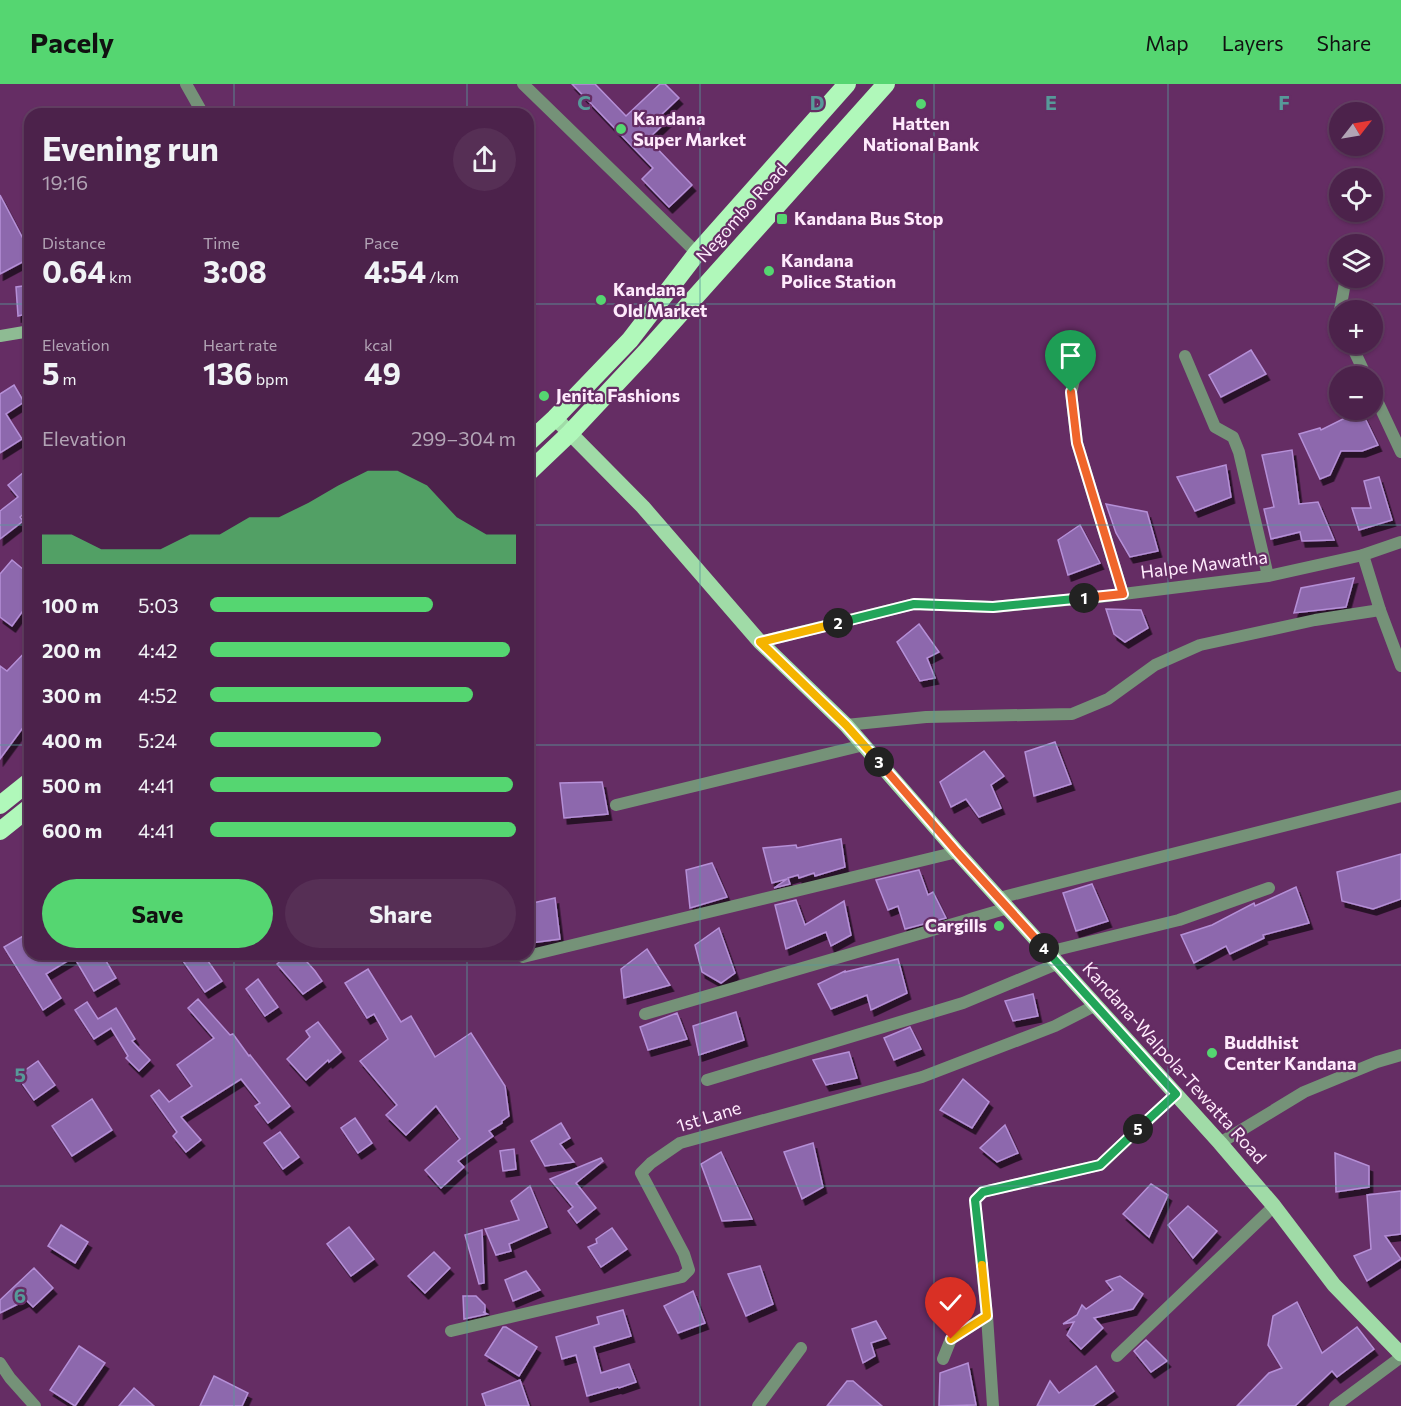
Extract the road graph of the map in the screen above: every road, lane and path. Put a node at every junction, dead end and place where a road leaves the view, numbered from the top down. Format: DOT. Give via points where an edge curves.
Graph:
graph roads {
  1 [pos="186,84"];
  2 [pos="523,84"];
  3 [pos="847,84"];
  4 [pos="886,84"];
  5 [pos="200,108"];
  6 [pos="697,253"];
  7 [pos="24,334"];
  8 [pos="0,336"];
  9 [pos="1083,345"];
  10 [pos="1185,356"];
  11 [pos="1383,414"];
  12 [pos="555,417"];
  13 [pos="570,433"];
  14 [pos="534,437"];
  15 [pos="1401,452"];
  16 [pos="534,467"];
  17 [pos="1401,542"];
  18 [pos="1363,555"];
  19 [pos="1268,576"];
  20 [pos="1123,594"];
  21 [pos="1380,610"];
  22 [pos="760,642"];
  23 [pos="1401,666"];
  24 [pos="846,725"];
  25 [pos="864,745"];
  26 [pos="24,786"];
  27 [pos="1401,796"];
  28 [pos="0,805"];
  29 [pos="616,805"];
  30 [pos="24,812"];
  31 [pos="0,831"];
  32 [pos="957,852"];
  33 [pos="1269,888"];
  34 [pos="1004,903"];
  35 [pos="1048,952"];
  36 [pos="534,954"];
  37 [pos="1059,963"];
  38 [pos="1096,1005"];
  39 [pos="645,1014"];
  40 [pos="1401,1055"];
  41 [pos="707,1080"];
  42 [pos="1176,1094"];
  43 [pos="1220,1143"];
  44 [pos="1274,1206"];
  45 [pos="987,1316"];
  46 [pos="452,1331"];
  47 [pos="801,1348"];
  48 [pos="1401,1355"];
  49 [pos="1117,1356"];
  50 [pos="943,1359"];
  51 [pos="0,1363"];
  52 [pos="35,1406"];
  53 [pos="758,1406"];
  54 [pos="993,1406"];
  55 [pos="1335,1406"];
  1 -- 5 [label="street"];
  2 -- 6 [label="street"];
  3 -- 6 [label="highway, Negombo Road"];
  4 -- 13 [label="highway, Negombo Road"];
  6 -- 12 [label="highway, Negombo Road" via="630,340"];
  7 -- 8 [label="street"];
  9 -- 20 [label="street" via="1071,392 1077,443"];
  10 -- 19 [label="street" via="1215,427 1233,437 1239,452"];
  11 -- 15 [label="street"];
  12 -- 13 [label="main road, Kandana-Walpola-Tewatta Road"];
  12 -- 14 [label="highway, Negombo Road"];
  13 -- 16 [label="highway, Negombo Road"];
  13 -- 22 [label="main road, Kandana-Walpola-Tewatta Road" via="655,520"];
  17 -- 18 [label="street, Halpe Mawatha"];
  18 -- 19 [label="street, Halpe Mawatha"];
  18 -- 21 [label="street"];
  19 -- 20 [label="street, Halpe Mawatha"];
  20 -- 22 [label="street, Halpe Mawatha" via="993,607 914,604"];
  21 -- 23 [label="street"];
  21 -- 24 [label="street" via="1200,645 1155,665 1108,699 1072,714 926,717"];
  22 -- 24 [label="main road, Kandana-Walpola-Tewatta Road"];
  24 -- 25 [label="main road, Kandana-Walpola-Tewatta Road"];
  25 -- 29 [label="street"];
  25 -- 32 [label="main road, Kandana-Walpola-Tewatta Road"];
  26 -- 28 [label="highway"];
  27 -- 34 [label="street"];
  30 -- 31 [label="highway"];
  32 -- 34 [label="main road, Kandana-Walpola-Tewatta Road"];
  32 -- 36 [label="street"];
  33 -- 35 [label="street" via="1179,920"];
  34 -- 35 [label="main road, Kandana-Walpola-Tewatta Road"];
  34 -- 39 [label="street"];
  35 -- 37 [label="main road, Kandana-Walpola-Tewatta Road"];
  37 -- 38 [label="main road, Kandana-Walpola-Tewatta Road"];
  37 -- 41 [label="street" via="963,1003"];
  38 -- 42 [label="main road, Kandana-Walpola-Tewatta Road"];
  38 -- 46 [label="street, 1st Lane" via="1055,1026 922,1077 680,1143 641,1173 684,1254 689,1270 682,1277"];
  40 -- 43 [label="street" via="1304,1092"];
  42 -- 43 [label="main road, Kandana-Walpola-Tewatta Road"];
  42 -- 45 [label="street" via="1100,1165 983,1192 975,1200"];
  43 -- 44 [label="main road, Kandana-Walpola-Tewatta Road"];
  44 -- 48 [label="main road, Kandana-Walpola-Tewatta Road" via="1334,1285"];
  44 -- 49 [label="street"];
  45 -- 50 [label="street" via="951,1339"];
  45 -- 54 [label="street"];
  47 -- 53 [label="street"];
  48 -- 55 [label="street"];
  51 -- 52 [label="street"];
}
